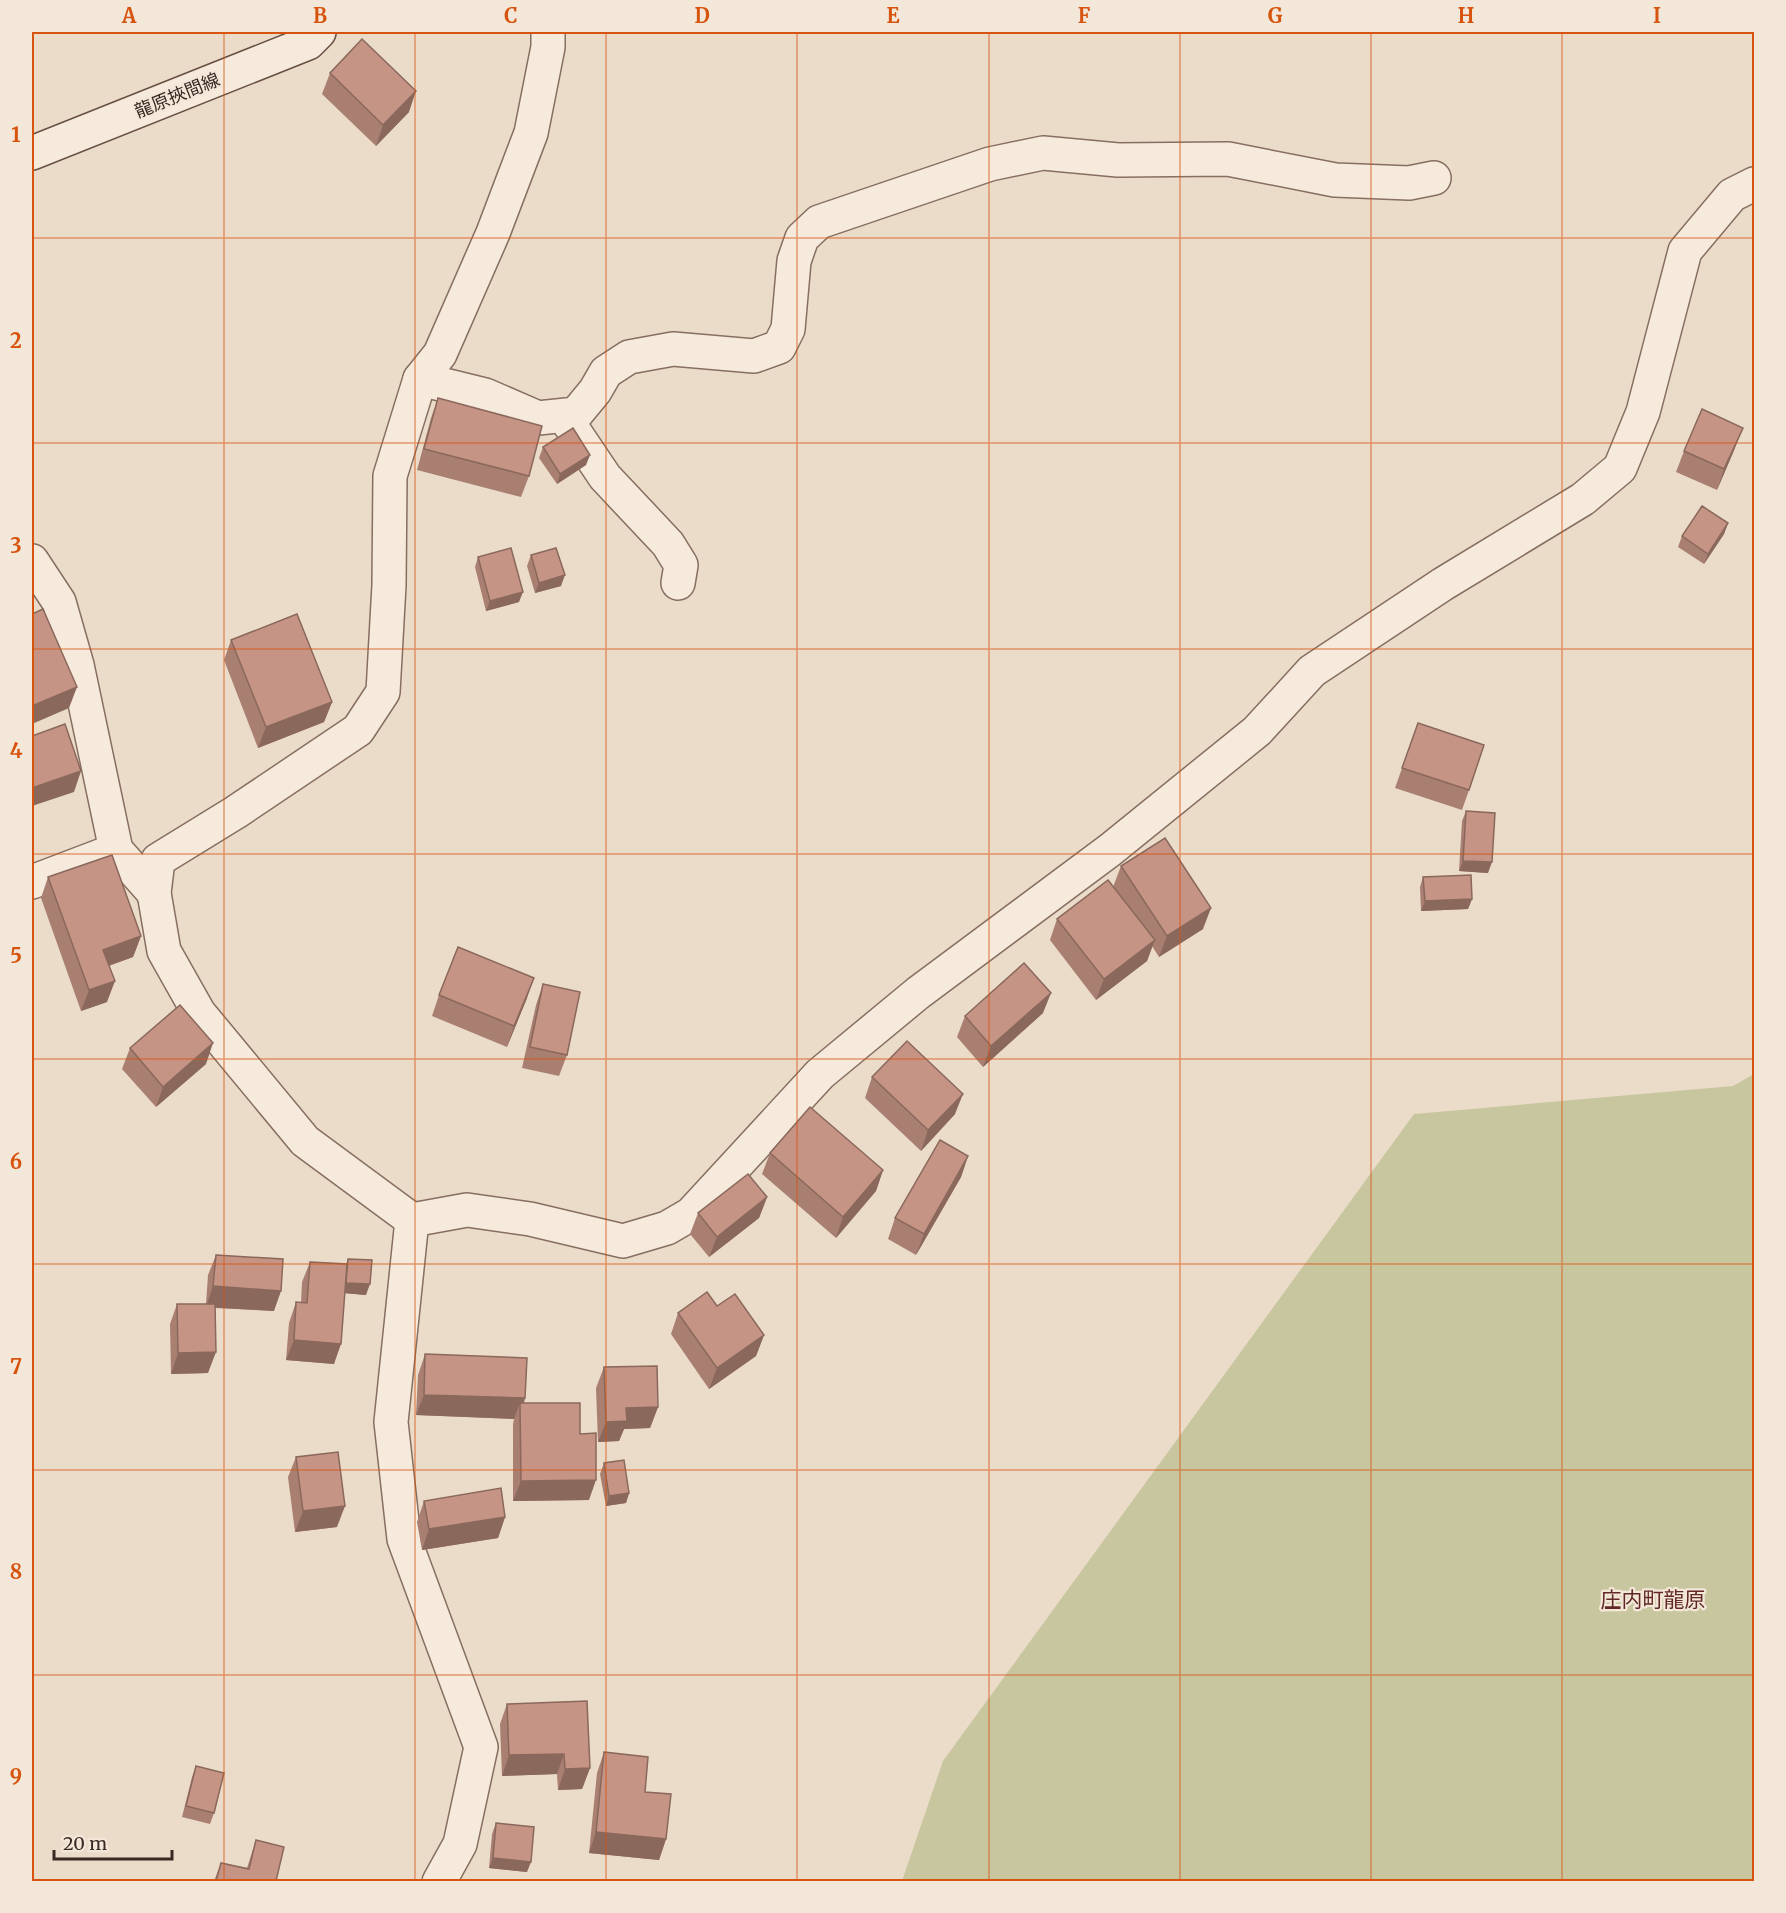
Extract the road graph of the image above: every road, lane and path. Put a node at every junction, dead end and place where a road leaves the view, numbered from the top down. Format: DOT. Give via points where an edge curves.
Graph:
graph roads {
  1 [pos="319,32"];
  2 [pos="548,32"];
  3 [pos="32,153"];
  4 [pos="1434,178"];
  5 [pos="1755,184"];
  6 [pos="420,379"];
  7 [pos="563,415"];
  8 [pos="32,561"];
  9 [pos="678,583"];
  10 [pos="116,850"];
  11 [pos="32,882"];
  12 [pos="154,893"];
  13 [pos="412,1220"];
  14 [pos="439,1881"];
  1 -- 3 [label="street, 龍原挾間線" via="308,43"];
  2 -- 6 [label="street" via="531,134 440,354"];
  4 -- 7 [label="street" via="1409,183 1335,180 1228,159 1118,160 1043,153 990,164 819,222 801,238 794,261 788,329 779,346 754,356 673,349 629,357 606,372 576,414"];
  5 -- 13 [label="street" via="1732,195 1685,251 1642,412 1620,468 1583,499 1443,584 1312,671 1257,731 1110,850 918,993 820,1074 691,1214 667,1228 623,1241 530,1219 467,1210"];
  6 -- 7 [label="street" via="485,395 538,418"];
  6 -- 12 [label="street" via="390,476 383,692 358,730 158,860"];
  7 -- 9 [label="street" via="604,477 668,544 681,565"];
  8 -- 10 [label="street" via="58,602 77,665"];
  10 -- 11 [label="street"];
  10 -- 12 [label="street"];
  12 -- 13 [label="street" via="164,951 199,1013 305,1141"];
  13 -- 14 [label="street" via="391,1422 404,1539 481,1747 460,1844"];
}
